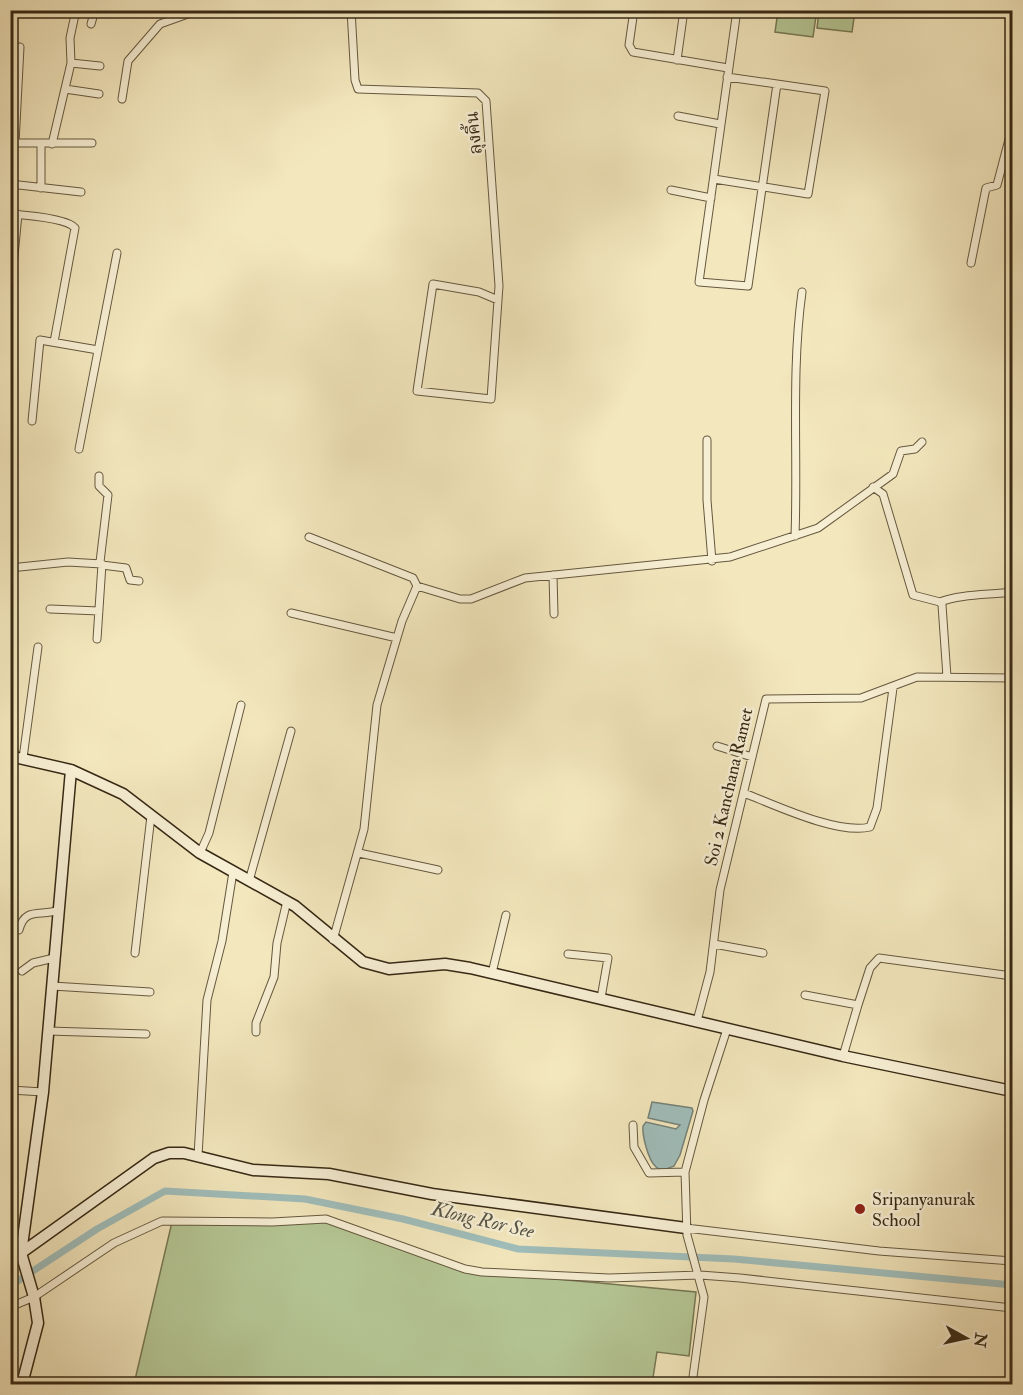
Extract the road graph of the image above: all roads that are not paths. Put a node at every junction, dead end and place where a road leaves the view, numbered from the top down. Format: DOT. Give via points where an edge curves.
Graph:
graph roads {
  1 [pos="76,10"];
  2 [pos="95,10"];
  3 [pos="199,10"];
  4 [pos="351,10"];
  5 [pos="567,10"];
  6 [pos="581,10"];
  7 [pos="634,10"];
  8 [pos="684,10"];
  9 [pos="737,10"];
  10 [pos="91,24"];
  11 [pos="20,47"];
  12 [pos="676,60"];
  13 [pos="71,63"];
  14 [pos="99,66"];
  15 [pos="728,68"];
  16 [pos="727,77"];
  17 [pos="777,84"];
  18 [pos="65,89"];
  19 [pos="99,94"];
  20 [pos="122,99"];
  21 [pos="678,116"];
  22 [pos="720,124"];
  23 [pos="1012,128"];
  24 [pos="13,143"];
  25 [pos="41,143"];
  26 [pos="92,143"];
  27 [pos="52,144"];
  28 [pos="714,178"];
  29 [pos="10,184"];
  30 [pos="763,186"];
  31 [pos="41,188"];
  32 [pos="671,190"];
  33 [pos="81,192"];
  34 [pos="711,198"];
  35 [pos="14,214"];
  36 [pos="117,253"];
  37 [pos="971,263"];
  38 [pos="802,292"];
  39 [pos="10,298"];
  40 [pos="498,300"];
  41 [pos="54,342"];
  42 [pos="98,350"];
  43 [pos="32,421"];
  44 [pos="708,440"];
  45 [pos="922,442"];
  46 [pos="79,449"];
  47 [pos="99,476"];
  48 [pos="873,487"];
  49 [pos="795,536"];
  50 [pos="309,537"];
  51 [pos="712,561"];
  52 [pos="101,564"];
  53 [pos="10,568"];
  54 [pos="553,575"];
  55 [pos="139,581"];
  56 [pos="417,586"];
  57 [pos="1012,592"];
  58 [pos="940,602"];
  59 [pos="50,609"];
  60 [pos="99,610"];
  61 [pos="291,613"];
  62 [pos="554,614"];
  63 [pos="397,638"];
  64 [pos="97,639"];
  65 [pos="38,647"];
  66 [pos="947,677"];
  67 [pos="1012,678"];
  68 [pos="892,688"];
  69 [pos="241,705"];
  70 [pos="291,730"];
  71 [pos="717,746"];
  72 [pos="10,756"];
  73 [pos="752,757"];
  74 [pos="23,758"];
  75 [pos="71,770"];
  76 [pos="744,793"];
  77 [pos="151,816"];
  78 [pos="201,853"];
  79 [pos="358,854"];
  80 [pos="438,870"];
  81 [pos="233,872"];
  82 [pos="249,881"];
  83 [pos="287,900"];
  84 [pos="59,910"];
  85 [pos="506,915"];
  86 [pos="19,930"];
  87 [pos="333,940"];
  88 [pos="714,944"];
  89 [pos="135,953"];
  90 [pos="763,953"];
  91 [pos="568,954"];
  92 [pos="54,958"];
  93 [pos="22,971"];
  94 [pos="492,973"];
  95 [pos="1012,976"];
  96 [pos="52,986"];
  97 [pos="150,992"];
  98 [pos="805,994"];
  99 [pos="601,998"];
  100 [pos="858,1005"];
  101 [pos="696,1022"];
  102 [pos="727,1029"];
  103 [pos="48,1031"];
  104 [pos="256,1032"];
  105 [pos="146,1034"];
  106 [pos="843,1056"];
  107 [pos="10,1090"];
  108 [pos="1012,1091"];
  109 [pos="43,1092"];
  110 [pos="633,1125"];
  111 [pos="198,1156"];
  112 [pos="685,1172"];
  113 [pos="687,1231"];
  114 [pos="18,1257"];
  115 [pos="1012,1262"];
  116 [pos="699,1274"];
  117 [pos="33,1295"];
  118 [pos="10,1307"];
  119 [pos="1012,1308"];
  120 [pos="22,1384"];
  121 [pos="692,1384"];
  1 -- 13 [label="street" via="70,38"];
  2 -- 10 [label="street"];
  3 -- 20 [label="street" via="162,23 128,60"];
  4 -- 40 [label="street, ลุงคิ้น" via="358,89 475,93 485,99 498,249"];
  5 -- 6 [label="street"];
  7 -- 12 [label="street" via="629,45 632,51"];
  8 -- 12 [label="street"];
  9 -- 15 [label="street"];
  11 -- 24 [label="street"];
  12 -- 15 [label="street"];
  13 -- 14 [label="street"];
  13 -- 18 [label="street"];
  15 -- 16 [label="street"];
  16 -- 17 [label="street"];
  16 -- 22 [label="street"];
  17 -- 30 [label="street"];
  17 -- 30 [label="street" via="825,91 808,194"];
  18 -- 19 [label="street"];
  18 -- 27 [label="street"];
  21 -- 22 [label="street"];
  22 -- 28 [label="street"];
  23 -- 37 [label="street" via="997,185 986,188"];
  24 -- 25 [label="street"];
  25 -- 27 [label="street"];
  25 -- 31 [label="street"];
  26 -- 27 [label="street"];
  28 -- 30 [label="street"];
  28 -- 34 [label="street"];
  29 -- 31 [label="street"];
  30 -- 34 [label="street" via="748,286 699,282"];
  31 -- 33 [label="street"];
  32 -- 34 [label="street"];
  35 -- 39 [label="street"];
  35 -- 41 [label="street" via="70,223 75,228"];
  36 -- 42 [label="street"];
  38 -- 49 [label="street" via="796,368"];
  40 -- 40 [label="street, ลุงคิ้น" via="491,399 417,391 433,284 479,292"];
  41 -- 42 [label="street"];
  41 -- 43 [label="street" via="40,340"];
  42 -- 46 [label="street"];
  44 -- 51 [label="street"];
  45 -- 48 [label="street" via="915,449 902,451 895,472"];
  47 -- 52 [label="street" via="99,486 108,495"];
  48 -- 49 [label="street" via="818,528"];
  48 -- 58 [label="street" via="883,494 913,595"];
  49 -- 51 [label="street"];
  50 -- 56 [label="street" via="412,578"];
  51 -- 54 [label="street"];
  52 -- 53 [label="street"];
  52 -- 55 [label="street" via="126,568 130,580"];
  52 -- 60 [label="street"];
  54 -- 56 [label="street" via="525,578 471,598"];
  54 -- 62 [label="street"];
  56 -- 63 [label="street"];
  57 -- 58 [label="street" via="958,596"];
  58 -- 66 [label="street" via="946,628"];
  59 -- 60 [label="street"];
  60 -- 64 [label="street"];
  61 -- 63 [label="street"];
  63 -- 79 [label="street" via="375,716"];
  65 -- 74 [label="street"];
  66 -- 67 [label="street, Soi 2 Kanchana Ramet"];
  66 -- 68 [label="street, Soi 2 Kanchana Ramet" via="917,677"];
  68 -- 73 [label="street, Soi 2 Kanchana Ramet" via="861,698 766,699"];
  68 -- 76 [label="street" via="877,808 870,827 852,828 816,820"];
  69 -- 78 [label="street"];
  70 -- 82 [label="street"];
  71 -- 73 [label="street"];
  72 -- 74 [label="street"];
  73 -- 76 [label="street, Soi 2 Kanchana Ramet"];
  74 -- 75 [label="street"];
  75 -- 77 [label="street" via="123,794"];
  75 -- 84 [label="street"];
  76 -- 88 [label="street, Soi 2 Kanchana Ramet" via="720,890"];
  77 -- 78 [label="street"];
  77 -- 89 [label="street"];
  78 -- 81 [label="street"];
  79 -- 80 [label="street"];
  79 -- 87 [label="street"];
  81 -- 82 [label="street"];
  81 -- 111 [label="street" via="207,1000"];
  82 -- 83 [label="street"];
  83 -- 87 [label="street"];
  83 -- 104 [label="street" via="274,977"];
  84 -- 86 [label="street" via="30,913"];
  84 -- 92 [label="street"];
  85 -- 94 [label="street"];
  87 -- 94 [label="street" via="357,959 379,968 445,964"];
  88 -- 90 [label="street"];
  88 -- 101 [label="street, Soi 2 Kanchana Ramet"];
  91 -- 99 [label="street" via="608,958"];
  92 -- 93 [label="street" via="33,963"];
  92 -- 96 [label="street"];
  94 -- 99 [label="street"];
  95 -- 100 [label="street" via="879,958 870,968"];
  96 -- 97 [label="street"];
  96 -- 103 [label="street"];
  98 -- 100 [label="street"];
  99 -- 101 [label="street"];
  100 -- 106 [label="street"];
  101 -- 102 [label="street"];
  102 -- 106 [label="street"];
  102 -- 112 [label="street"];
  103 -- 105 [label="street"];
  103 -- 109 [label="street"];
  106 -- 108 [label="street"];
  107 -- 109 [label="street"];
  109 -- 114 [label="street"];
  110 -- 112 [label="street" via="634,1147 649,1173"];
  111 -- 113 [label="street" via="253,1170 329,1174 432,1194"];
  111 -- 114 [label="street" via="174,1152 154,1158"];
  112 -- 113 [label="street"];
  113 -- 115 [label="street"];
  113 -- 116 [label="street"];
  114 -- 117 [label="street"];
  116 -- 117 [label="street" via="609,1278 482,1272 326,1220 162,1221 114,1243"];
  116 -- 119 [label="street"];
  116 -- 121 [label="street" via="704,1308"];
  117 -- 118 [label="street"];
  117 -- 120 [label="street" via="38,1323"];
}
